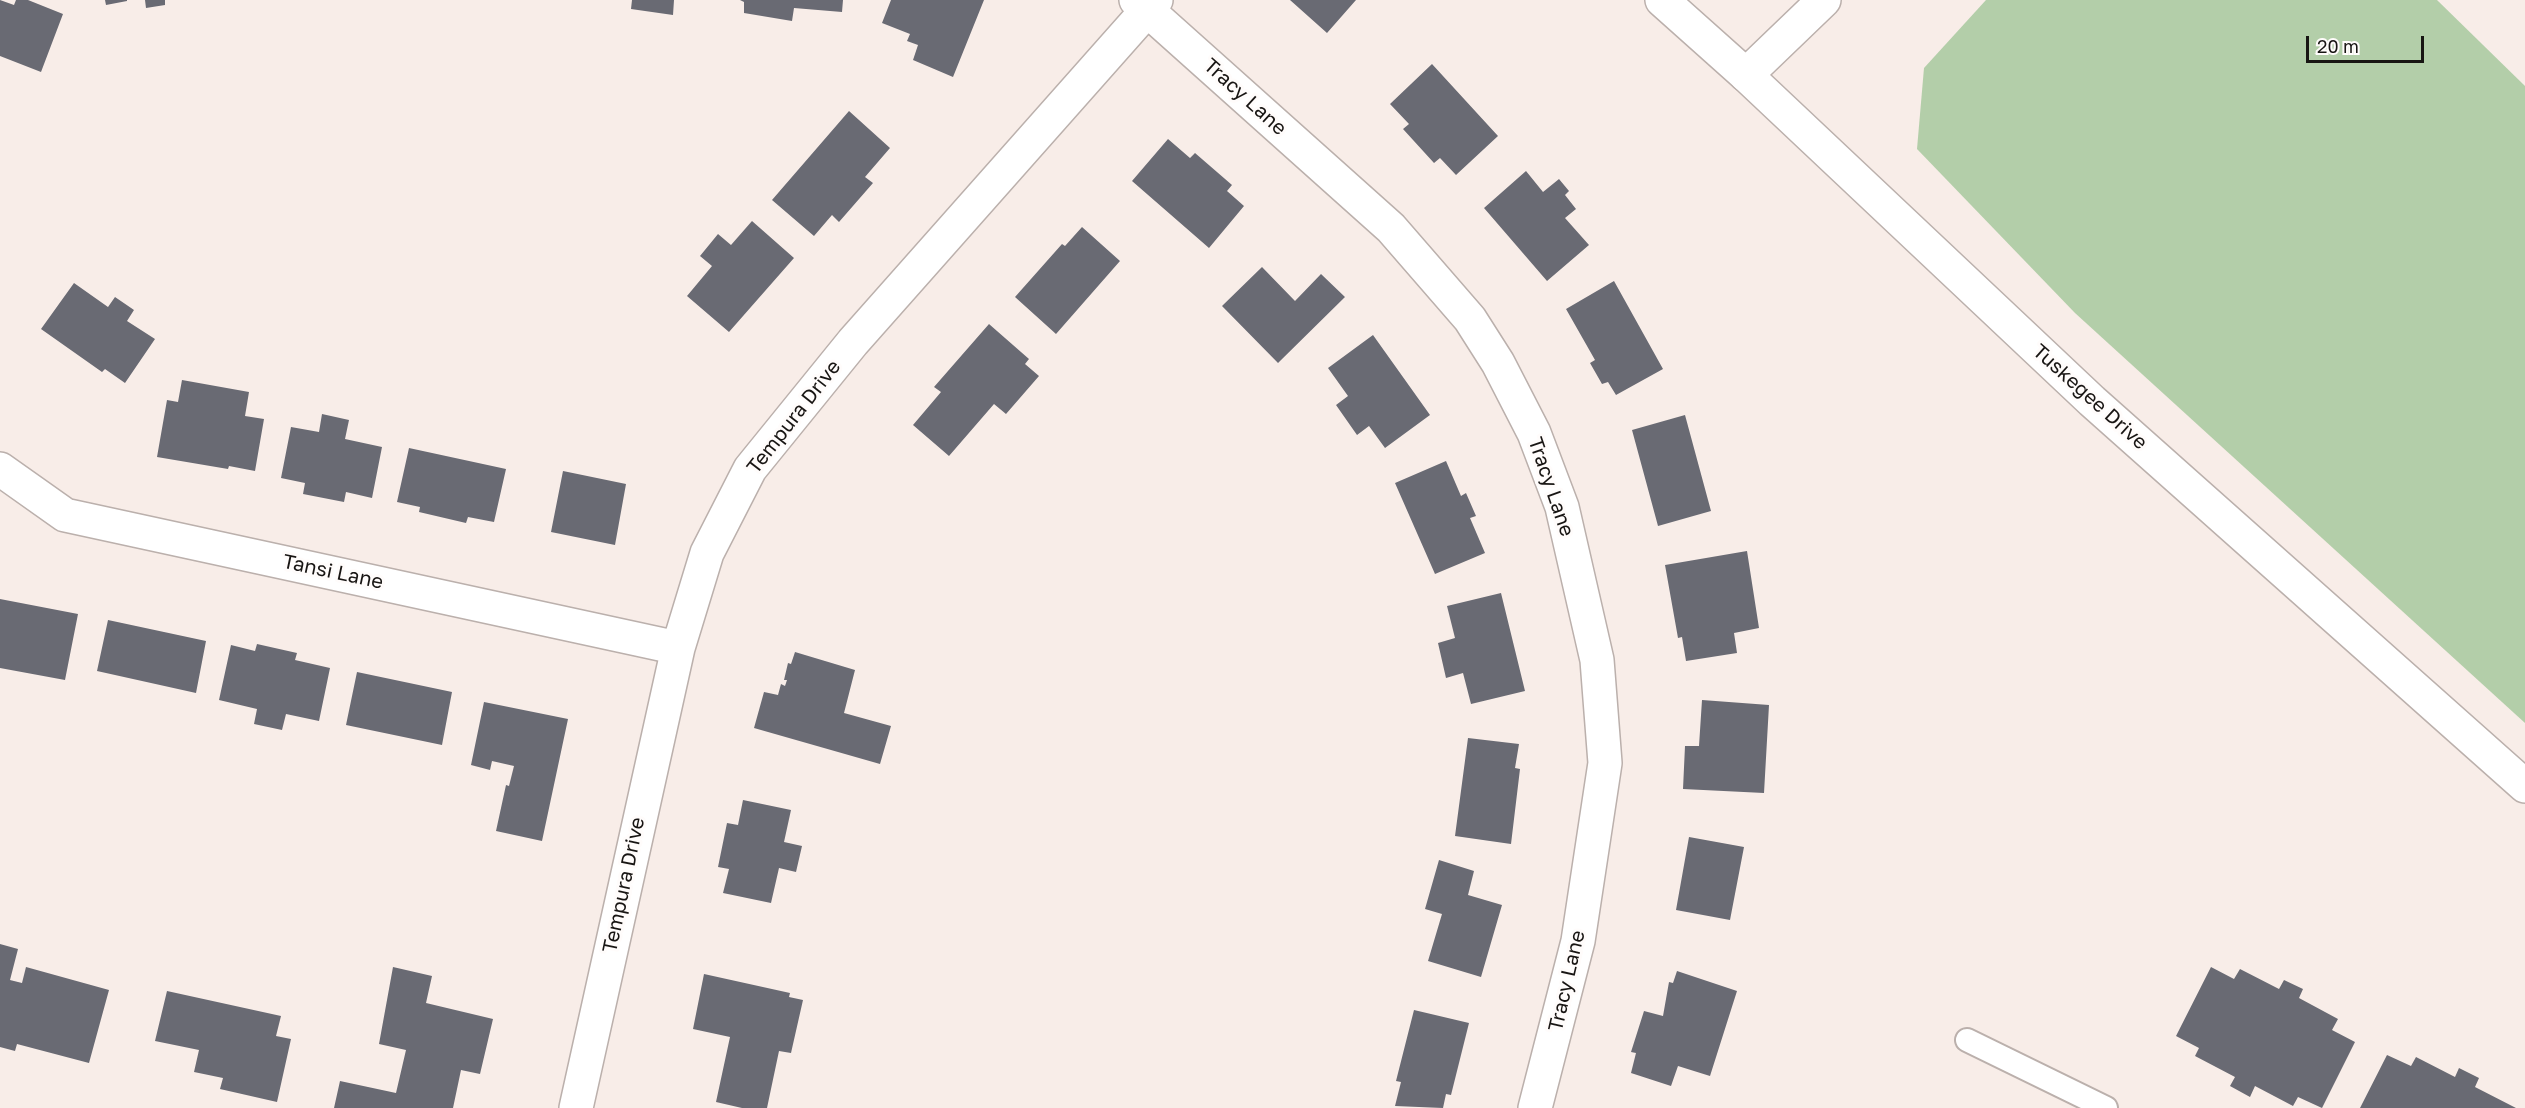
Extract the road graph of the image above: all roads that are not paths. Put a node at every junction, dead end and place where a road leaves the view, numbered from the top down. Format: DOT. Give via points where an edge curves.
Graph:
graph roads {
  1 [pos="1662,0"];
  2 [pos="1824,0"];
  3 [pos="1146,3"];
  4 [pos="1746,75"];
  5 [pos="0,469"];
  6 [pos="678,648"];
  7 [pos="2525,786"];
  8 [pos="1967,1040"];
  9 [pos="576,1108"];
  10 [pos="1534,1108"];
  11 [pos="2106,1108"];
  1 -- 4 [label="street, Tuskegee Drive"];
  2 -- 4 [label="street"];
  3 -- 6 [label="street, Tempura Drive" via="853,342 750,469 707,553"];
  3 -- 10 [label="street, Tracy Lane" via="1391,228 1470,319 1498,363 1534,434 1562,507 1597,660 1605,763 1578,941"];
  4 -- 7 [label="street, Tuskegee Drive" via="2092,401"];
  5 -- 6 [label="street, Tansi Lane" via="65,515"];
  6 -- 9 [label="street, Tempura Drive"];
  8 -- 11 [label="lane"];
}
